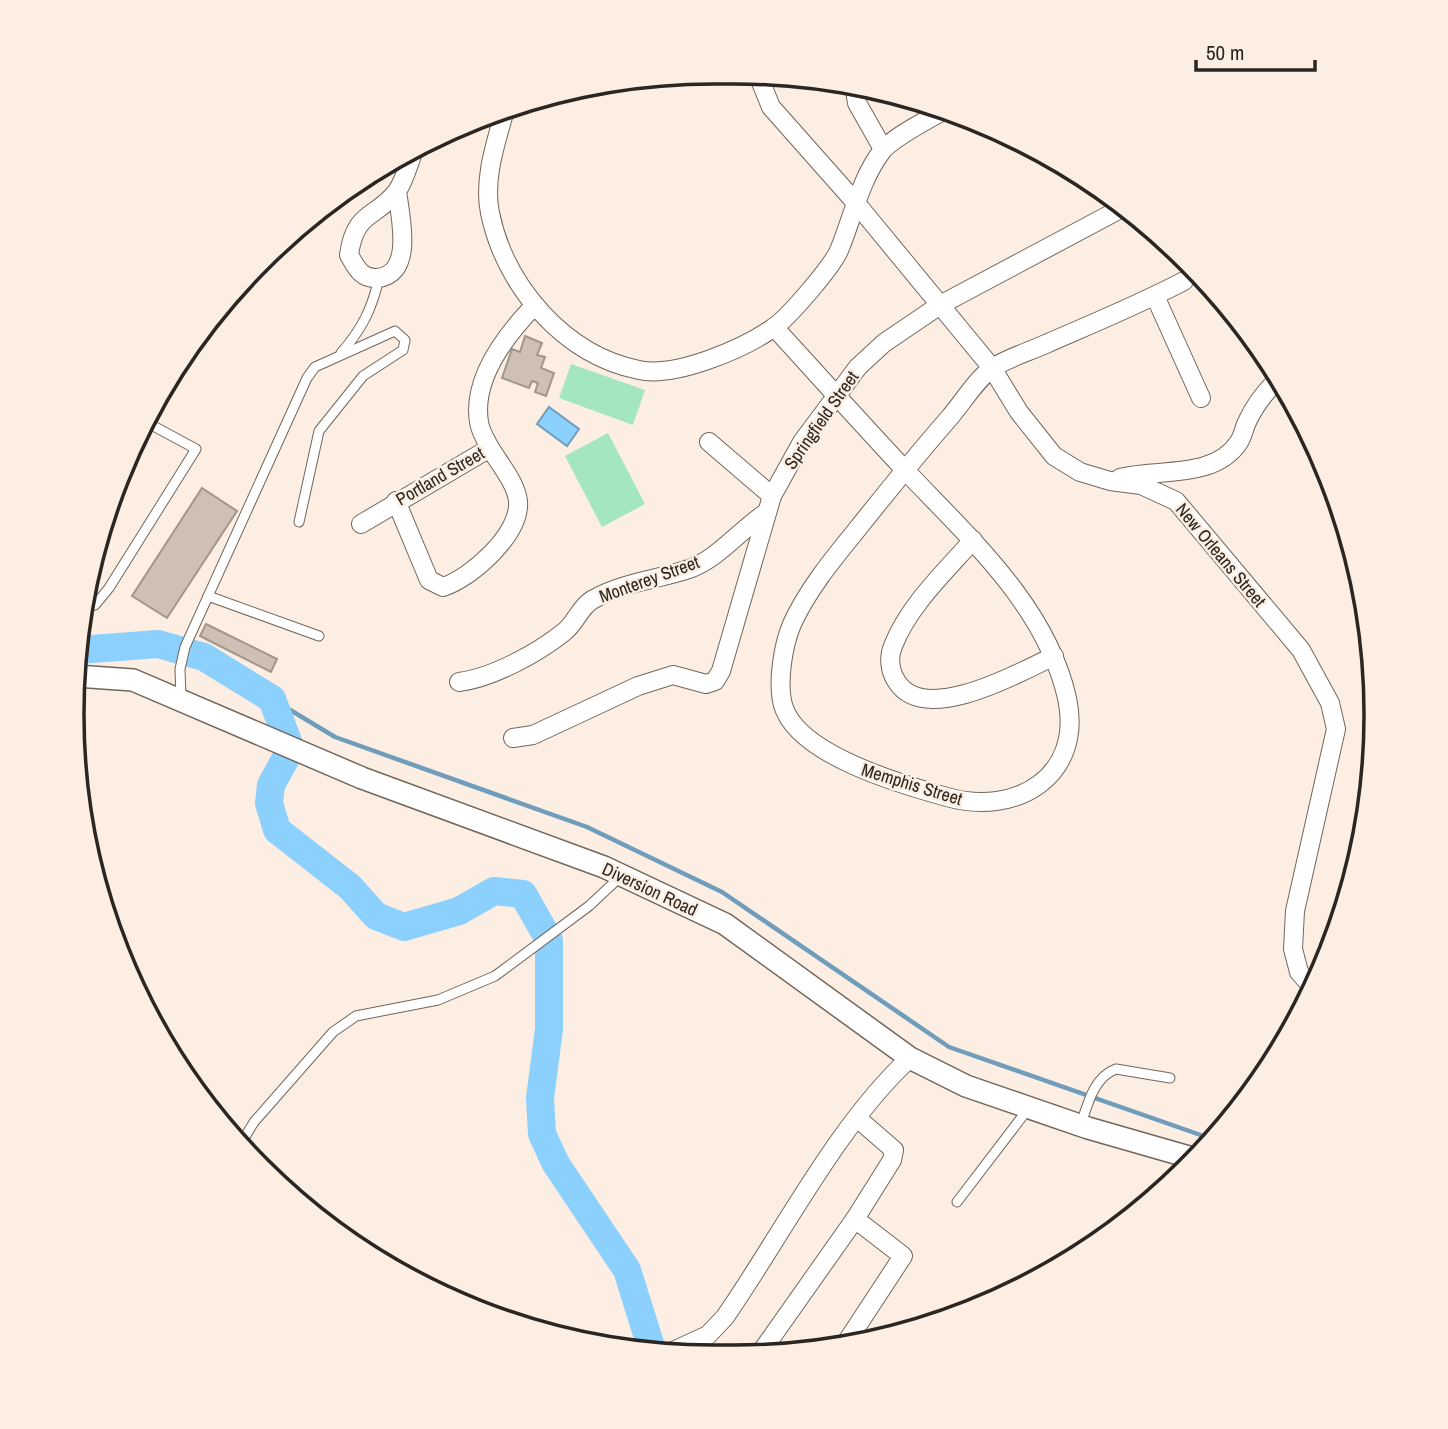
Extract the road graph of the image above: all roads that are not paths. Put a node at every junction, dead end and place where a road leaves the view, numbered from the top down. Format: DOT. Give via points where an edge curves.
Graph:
graph roads {
  1 [pos="762,85"];
  2 [pos="856,96"];
  3 [pos="934,116"];
  4 [pos="502,121"];
  5 [pos="883,149"];
  6 [pos="409,163"];
  7 [pos="397,191"];
  8 [pos="856,203"];
  9 [pos="1114,212"];
  10 [pos="379,278"];
  11 [pos="1184,281"];
  12 [pos="1155,296"];
  13 [pos="940,305"];
  14 [pos="534,306"];
  15 [pos="775,327"];
  16 [pos="338,357"];
  17 [pos="992,368"];
  18 [pos="1273,389"];
  19 [pos="836,394"];
  20 [pos="1201,398"];
  21 [pos="154,426"];
  22 [pos="709,442"];
  23 [pos="490,448"];
  24 [pos="905,469"];
  25 [pos="1110,481"];
  26 [pos="396,501"];
  27 [pos="769,504"];
  28 [pos="299,522"];
  29 [pos="361,524"];
  30 [pos="973,540"];
  31 [pos="208,596"];
  32 [pos="94,605"];
  33 [pos="319,636"];
  34 [pos="1054,656"];
  35 [pos="85,677"];
  36 [pos="459,682"];
  37 [pos="181,700"];
  38 [pos="513,738"];
  39 [pos="622,876"];
  40 [pos="1305,979"];
  41 [pos="909,1058"];
  42 [pos="1170,1078"];
  43 [pos="1029,1108"];
  44 [pos="1083,1117"];
  45 [pos="857,1118"];
  46 [pos="246,1136"];
  47 [pos="1183,1156"];
  48 [pos="957,1202"];
  49 [pos="855,1219"];
  50 [pos="852,1334"];
  51 [pos="688,1344"];
  52 [pos="767,1344"];
  1 -- 8 [label="street, New Orleans Street" via="771,107"];
  2 -- 5 [label="street"];
  3 -- 5 [label="street"];
  4 -- 14 [label="street" via="490,163 490,212 520,288"];
  5 -- 8 [label="street"];
  6 -- 7 [label="street"];
  7 -- 10 [label="street" via="403,239 398,263"];
  7 -- 10 [label="street" via="370,213 351,243 349,256 360,273"];
  8 -- 13 [label="street, New Orleans Street"];
  8 -- 15 [label="street" via="840,250"];
  9 -- 13 [label="street, Springfield Street"];
  10 -- 16 [label="lane" via="360,332"];
  11 -- 12 [label="street, Memphis Street"];
  12 -- 17 [label="street, Memphis Street"];
  12 -- 20 [label="street"];
  13 -- 17 [label="street, New Orleans Street"];
  13 -- 19 [label="street, Springfield Street" via="884,343"];
  14 -- 15 [label="street" via="595,354 640,371 685,367 731,352"];
  14 -- 23 [label="street, Portland Street" via="510,331 478,393 479,425"];
  15 -- 19 [label="street"];
  16 -- 28 [label="lane" via="395,331 405,340 403,350 363,376 319,431"];
  16 -- 31 [label="lane" via="316,367 307,378"];
  17 -- 24 [label="street, Memphis Street"];
  17 -- 25 [label="street, New Orleans Street" via="1054,456 1080,472"];
  18 -- 25 [label="street" via="1248,419 1239,442 1222,458 1195,470 1141,472"];
  19 -- 24 [label="street"];
  19 -- 27 [label="street, Springfield Street" via="802,442"];
  21 -- 32 [label="lane" via="196,449"];
  22 -- 27 [label="street"];
  23 -- 26 [label="street, Portland Street"];
  23 -- 26 [label="street" via="518,501 514,525 486,560 461,581 443,587 429,580"];
  24 -- 30 [label="street, Memphis Street"];
  24 -- 34 [label="street, Memphis Street" via="825,569 792,626 782,671 783,707 805,735 851,766 956,800 999,803 1024,796 1051,773 1069,739 1067,699"];
  25 -- 40 [label="street, New Orleans Street" via="1141,485 1176,501 1301,650 1330,703 1336,729 1295,911 1293,949"];
  26 -- 29 [label="street, Portland Street"];
  27 -- 36 [label="street, Monterey Street" via="718,552 691,568 618,587 589,602 566,631 533,653 482,679"];
  27 -- 38 [label="street, Springfield Street" via="722,671 715,681 706,684 673,675 638,685 533,735"];
  30 -- 34 [label="street, Memphis Street" via="1019,598"];
  30 -- 34 [label="street" via="922,598 892,647 890,663 896,682 910,694 960,698"];
  31 -- 33 [label="lane"];
  31 -- 37 [label="lane" via="185,646"];
  35 -- 37 [label="street, Diversion Road" via="133,680"];
  37 -- 39 [label="street, Diversion Road" via="340,769"];
  39 -- 41 [label="street, Diversion Road" via="724,924"];
  39 -- 46 [label="lane" via="495,976 438,1000 348,1021 333,1032"];
  41 -- 43 [label="street, Diversion Road" via="966,1086"];
  41 -- 45 [label="street"];
  42 -- 44 [label="lane" via="1116,1069 1102,1077"];
  43 -- 44 [label="street, Diversion Road"];
  43 -- 48 [label="lane"];
  44 -- 47 [label="street, Diversion Road"];
  45 -- 49 [label="street" via="894,1150"];
  45 -- 51 [label="street" via="725,1317 708,1335"];
  49 -- 50 [label="street" via="902,1256"];
  49 -- 52 [label="street"];
}
